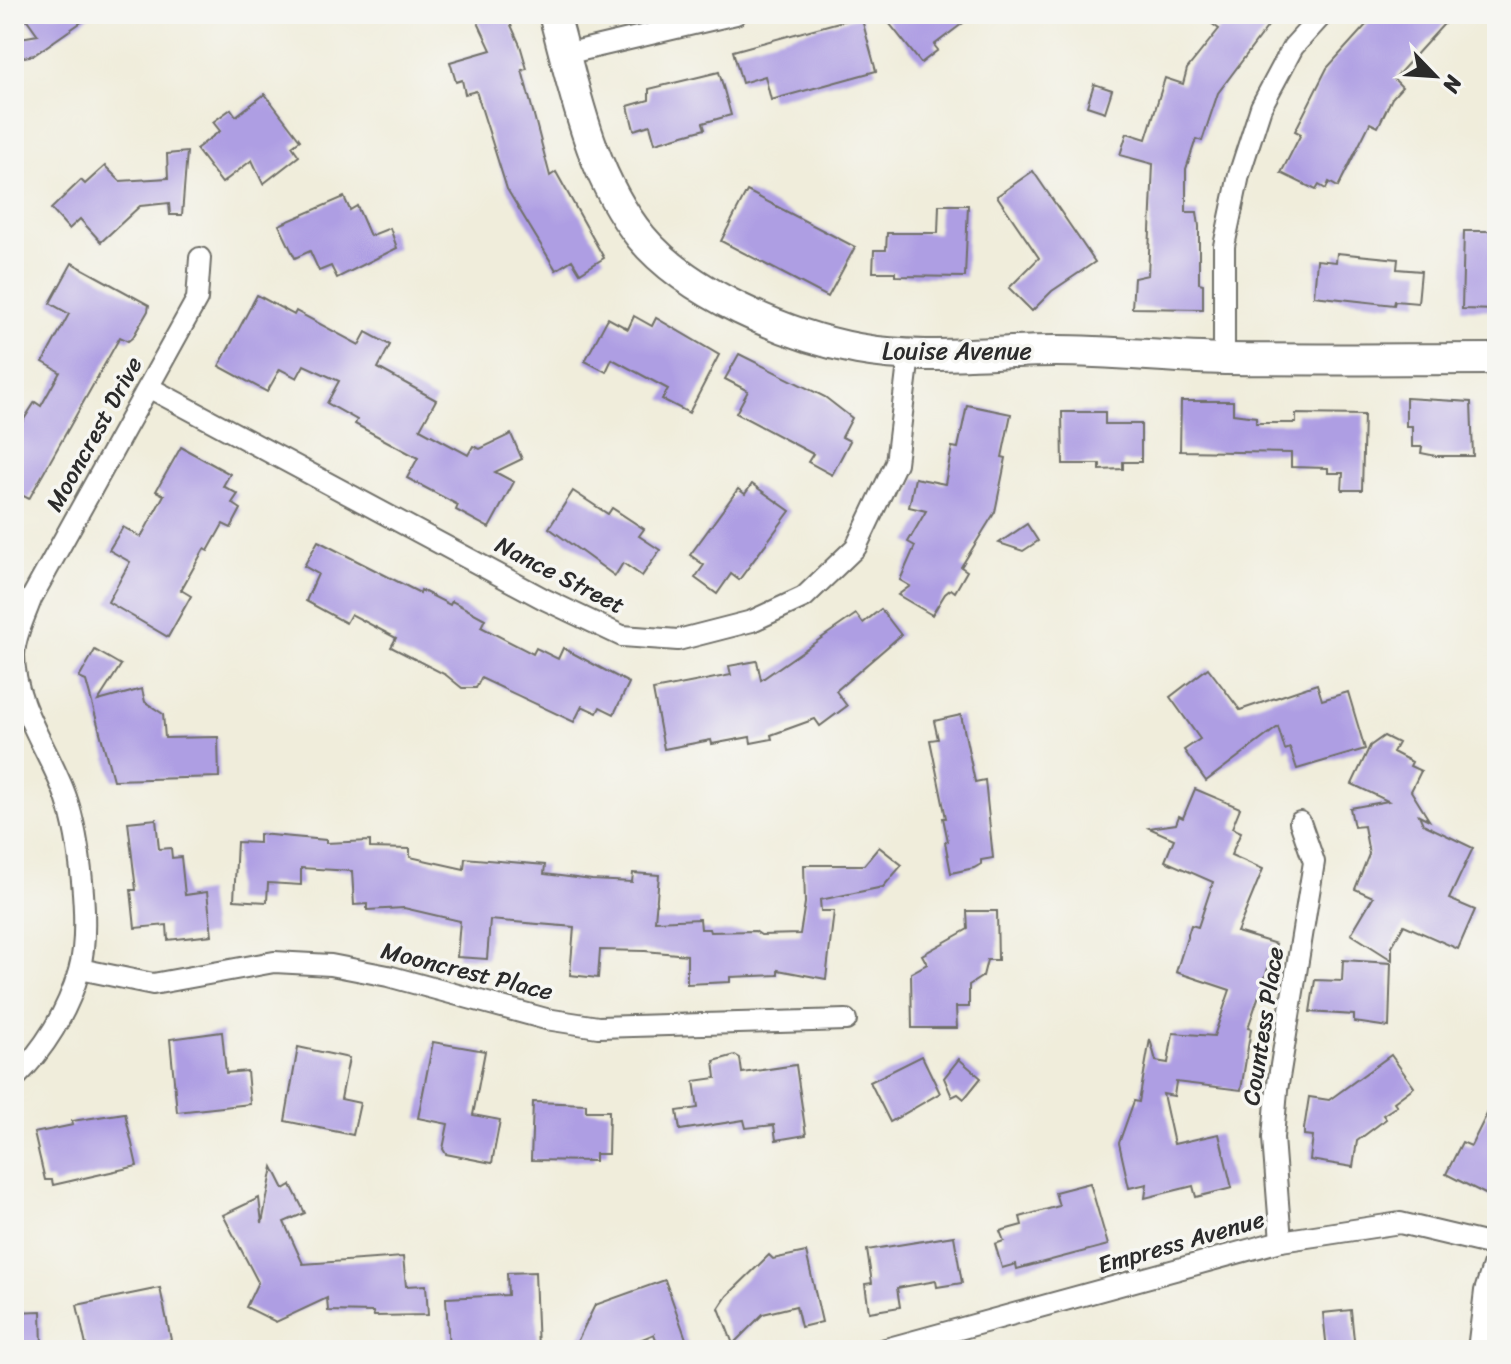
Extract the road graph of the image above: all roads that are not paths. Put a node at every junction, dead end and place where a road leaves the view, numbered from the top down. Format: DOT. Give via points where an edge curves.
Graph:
graph roads {
  1 [pos="554,14"];
  2 [pos="736,14"];
  3 [pos="1323,14"];
  4 [pos="565,54"];
  5 [pos="200,258"];
  6 [pos="909,355"];
  7 [pos="1224,359"];
  8 [pos="1497,359"];
  9 [pos="150,388"];
  10 [pos="1300,822"];
  11 [pos="80,969"];
  12 [pos="846,1020"];
  13 [pos="14,1079"];
  14 [pos="1281,1241"];
  15 [pos="1497,1246"];
  16 [pos="1497,1254"];
  17 [pos="882,1350"];
  18 [pos="1478,1350"];
  1 -- 4 [label="street, Louise Avenue"];
  2 -- 4 [label="street"];
  3 -- 7 [label="street" via="1293,47 1261,107 1239,175 1224,246"];
  4 -- 6 [label="street, Louise Avenue" via="602,180 642,238 688,279 808,337"];
  5 -- 9 [label="street, Mooncrest Drive" via="197,299"];
  6 -- 7 [label="street, Louise Avenue" via="1058,351"];
  6 -- 9 [label="street, Nance Street" via="896,463 856,547 804,597 752,621 678,640 622,636 544,599"];
  7 -- 8 [label="street, Louise Avenue"];
  9 -- 11 [label="street, Mooncrest Drive" via="32,597 14,655 20,694 67,799 84,879"];
  10 -- 14 [label="street, Countess Place" via="1314,862 1277,1090 1273,1138"];
  11 -- 12 [label="street, Mooncrest Place" via="153,984 274,962 331,965 598,1027"];
  11 -- 13 [label="street, Mooncrest Drive" via="55,1026 33,1061"];
  14 -- 15 [label="street, Empress Avenue" via="1400,1223"];
  14 -- 17 [label="street, Empress Avenue"];
  16 -- 18 [label="street" via="1485,1291"];
}
